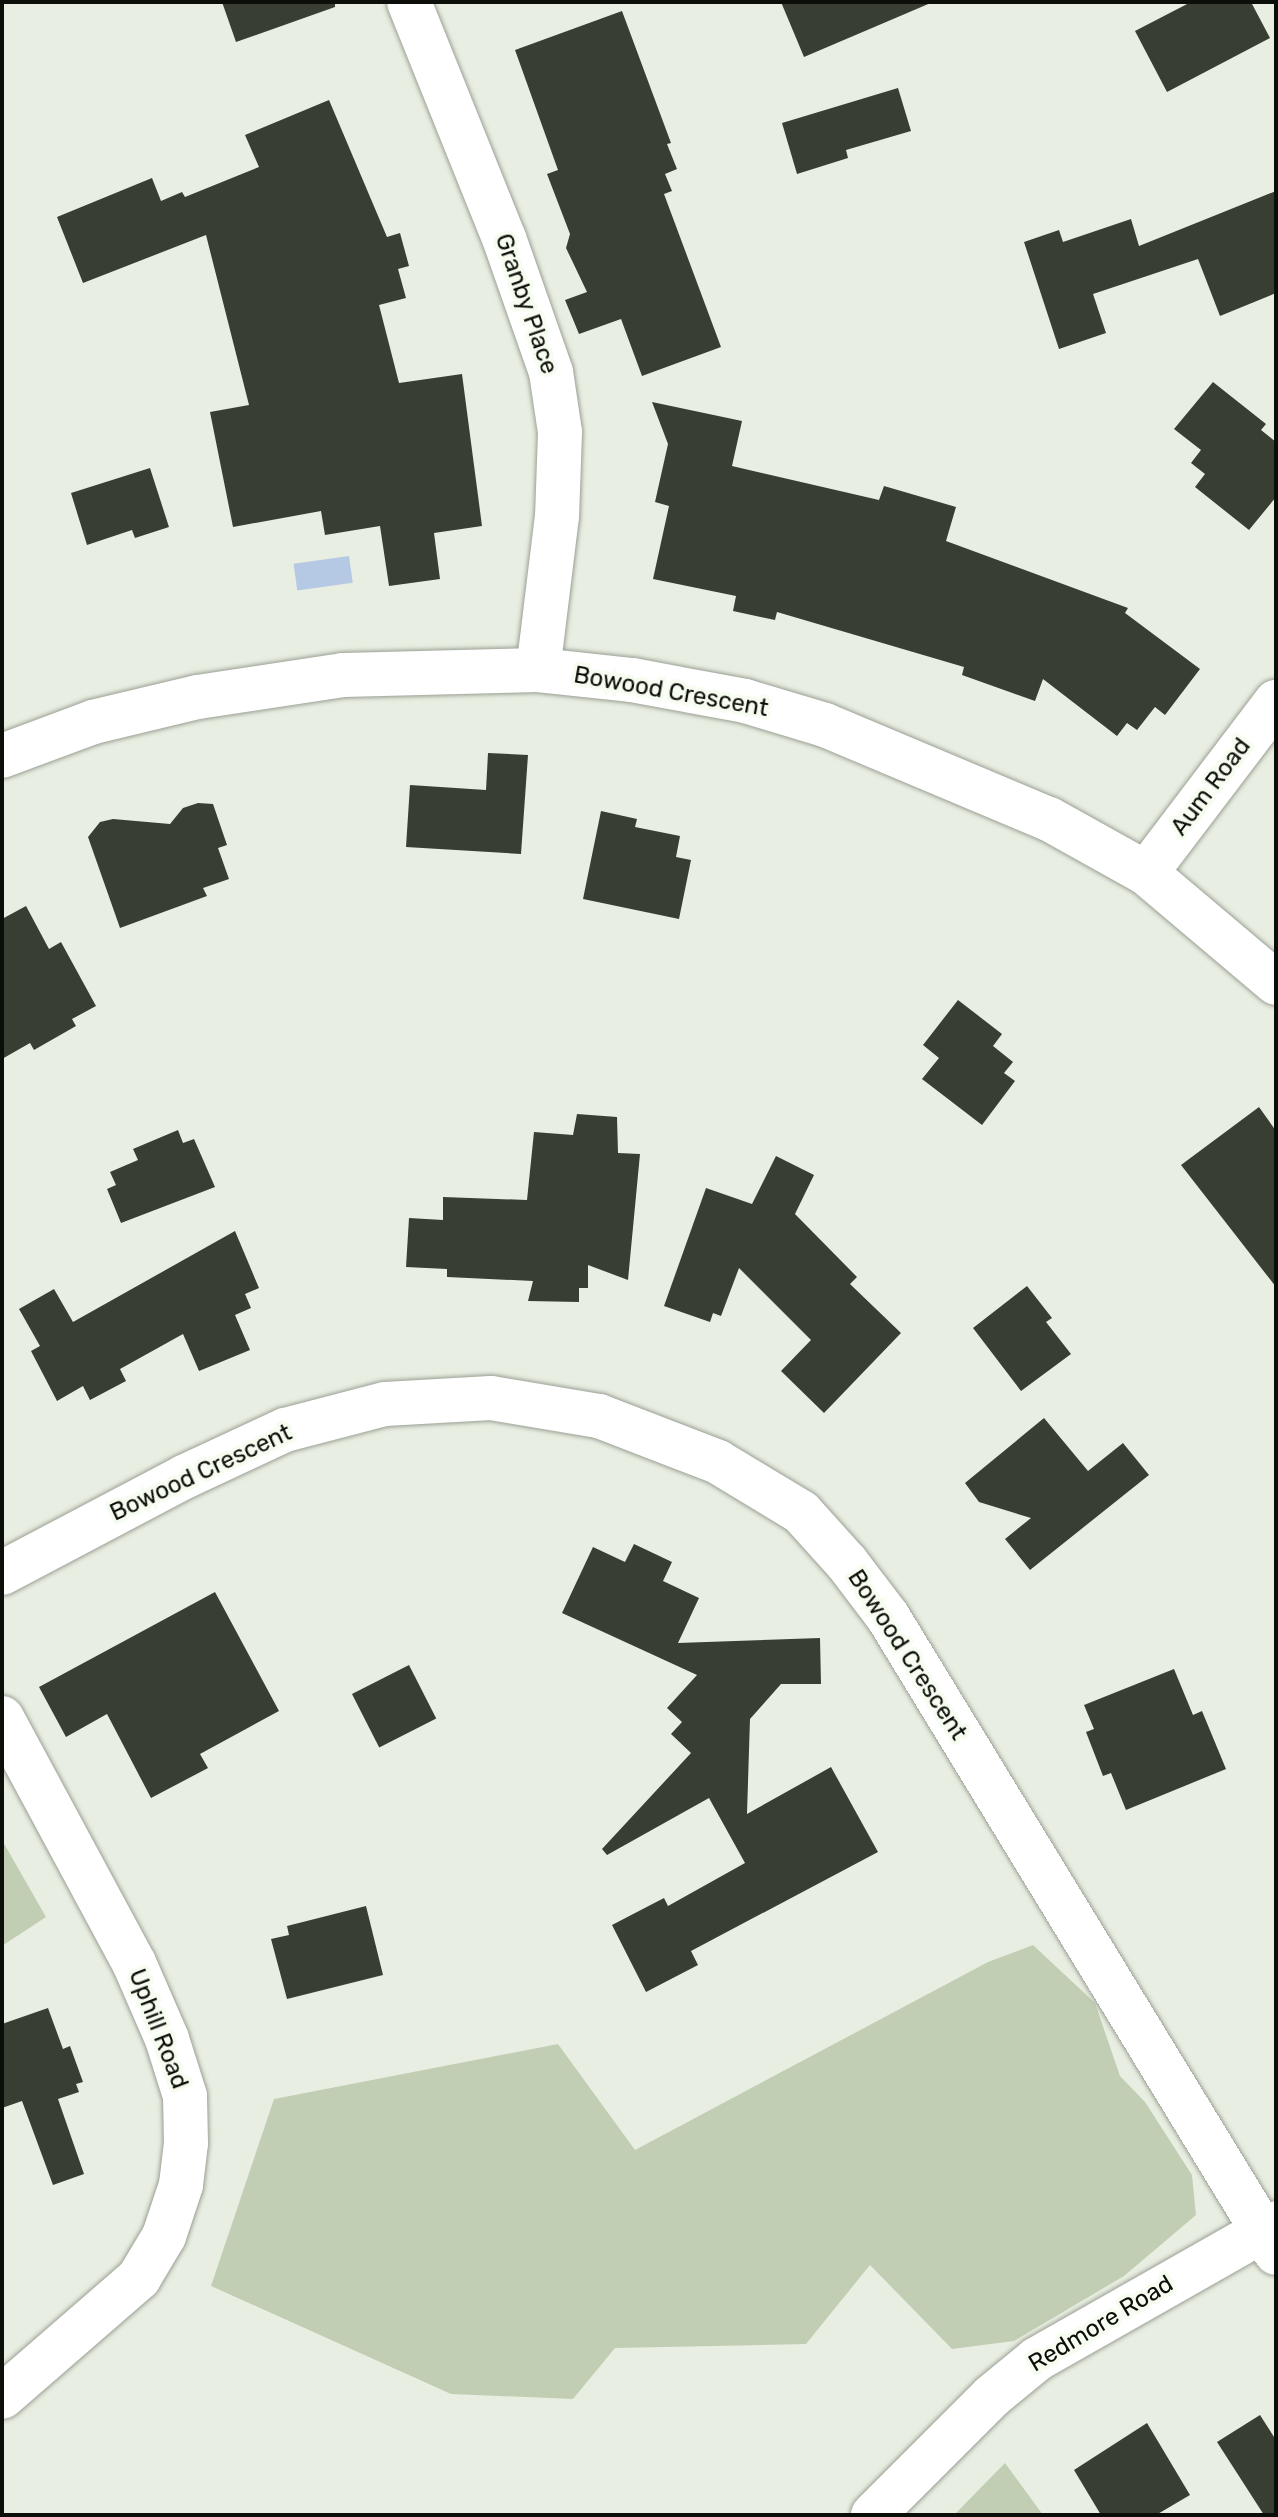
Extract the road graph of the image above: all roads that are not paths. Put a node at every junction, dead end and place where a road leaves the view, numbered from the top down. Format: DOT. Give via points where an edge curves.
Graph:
graph roads {
  1 [pos="409,2"];
  2 [pos="538,670"];
  3 [pos="1276,702"];
  4 [pos="2,756"];
  5 [pos="1146,873"];
  6 [pos="1276,983"];
  7 [pos="2,1573"];
  8 [pos="2,1718"];
  9 [pos="1271,2235"];
  10 [pos="2,2397"];
  11 [pos="873,2515"];
  1 -- 2 [label="street, Granby Place" via="504,238 551,372 560,432 557,516"];
  2 -- 4 [label="street, Bowood Crescent" via="343,675 198,697 93,722"];
  2 -- 5 [label="street, Bowood Crescent" via="632,680 745,701 825,725 1049,819"];
  3 -- 5 [label="street, Aum Road"];
  5 -- 6 [label="street, Bowood Crescent"];
  7 -- 9 [label="street, Bowood Crescent" via="285,1430 385,1404 491,1398 599,1416 718,1462 801,1512 888,1617"];
  8 -- 10 [label="street, Uphill Road" via="134,1963 162,2026 185,2096 186,2143 181,2185 164,2236 139,2278"];
  9 -- 11 [label="street, Redmore Road" via="1110,2315 1037,2359 992,2396"];
}
